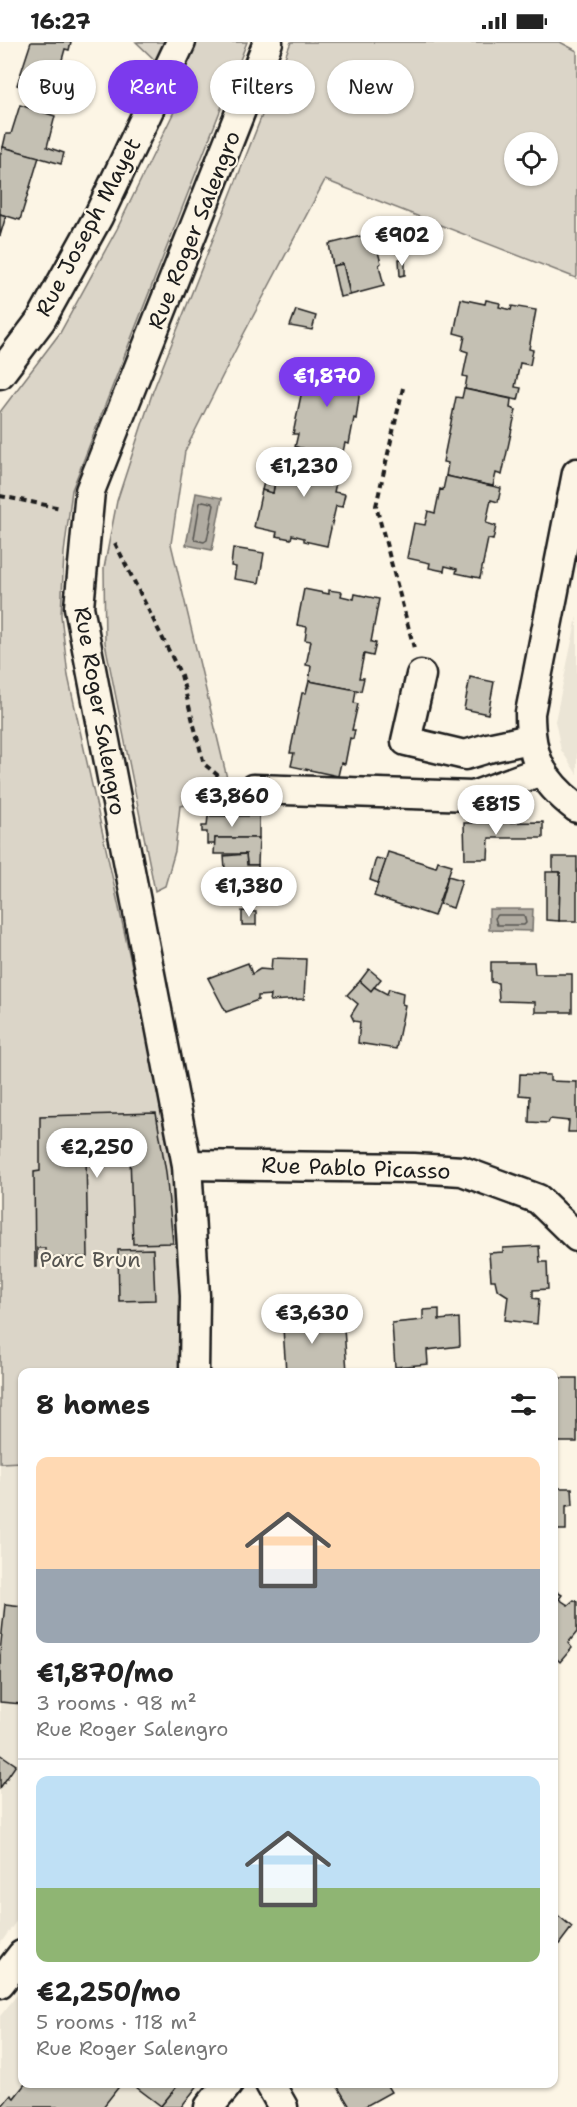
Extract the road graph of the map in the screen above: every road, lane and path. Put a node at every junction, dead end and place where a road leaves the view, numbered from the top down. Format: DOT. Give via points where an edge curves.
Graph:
graph roads {
  1 [pos="182,42"];
  2 [pos="268,42"];
  3 [pos="0,374"];
  4 [pos="403,388"];
  5 [pos="577,473"];
  6 [pos="0,496"];
  7 [pos="88,513"];
  8 [pos="115,542"];
  9 [pos="421,675"];
  10 [pos="530,739"];
  11 [pos="541,771"];
  12 [pos="242,788"];
  13 [pos="577,808"];
  14 [pos="187,1165"];
  15 [pos="577,1237"];
  16 [pos="194,1368"];
  17 [pos="18,1960"];
  18 [pos="0,1983"];
  19 [pos="225,2088"];
  20 [pos="272,2088"];
  21 [pos="209,2107"];
  22 [pos="283,2107"];
  1 -- 3 [label="street, Rue Joseph Mayet" via="98,217 41,320"];
  2 -- 7 [label="street, Rue Roger Salengro" via="90,491"];
  4 -- 9 [label="path" via="376,506"];
  5 -- 10 [label="street" via="530,713"];
  6 -- 7 [label="path"];
  7 -- 14 [label="street, Rue Roger Salengro" via="79,607"];
  8 -- 12 [label="path" via="181,675 204,764"];
  9 -- 10 [label="street" via="406,741 465,755"];
  10 -- 11 [label="street"];
  11 -- 12 [label="street" via="473,796"];
  11 -- 13 [label="street" via="561,796"];
  14 -- 15 [label="street, Rue Pablo Picasso" via="462,1171 538,1199"];
  14 -- 16 [label="street, Rue Roger Salengro" via="195,1296"];
  17 -- 18 [label="street"];
  19 -- 21 [label="street"];
  20 -- 22 [label="street"];
}
